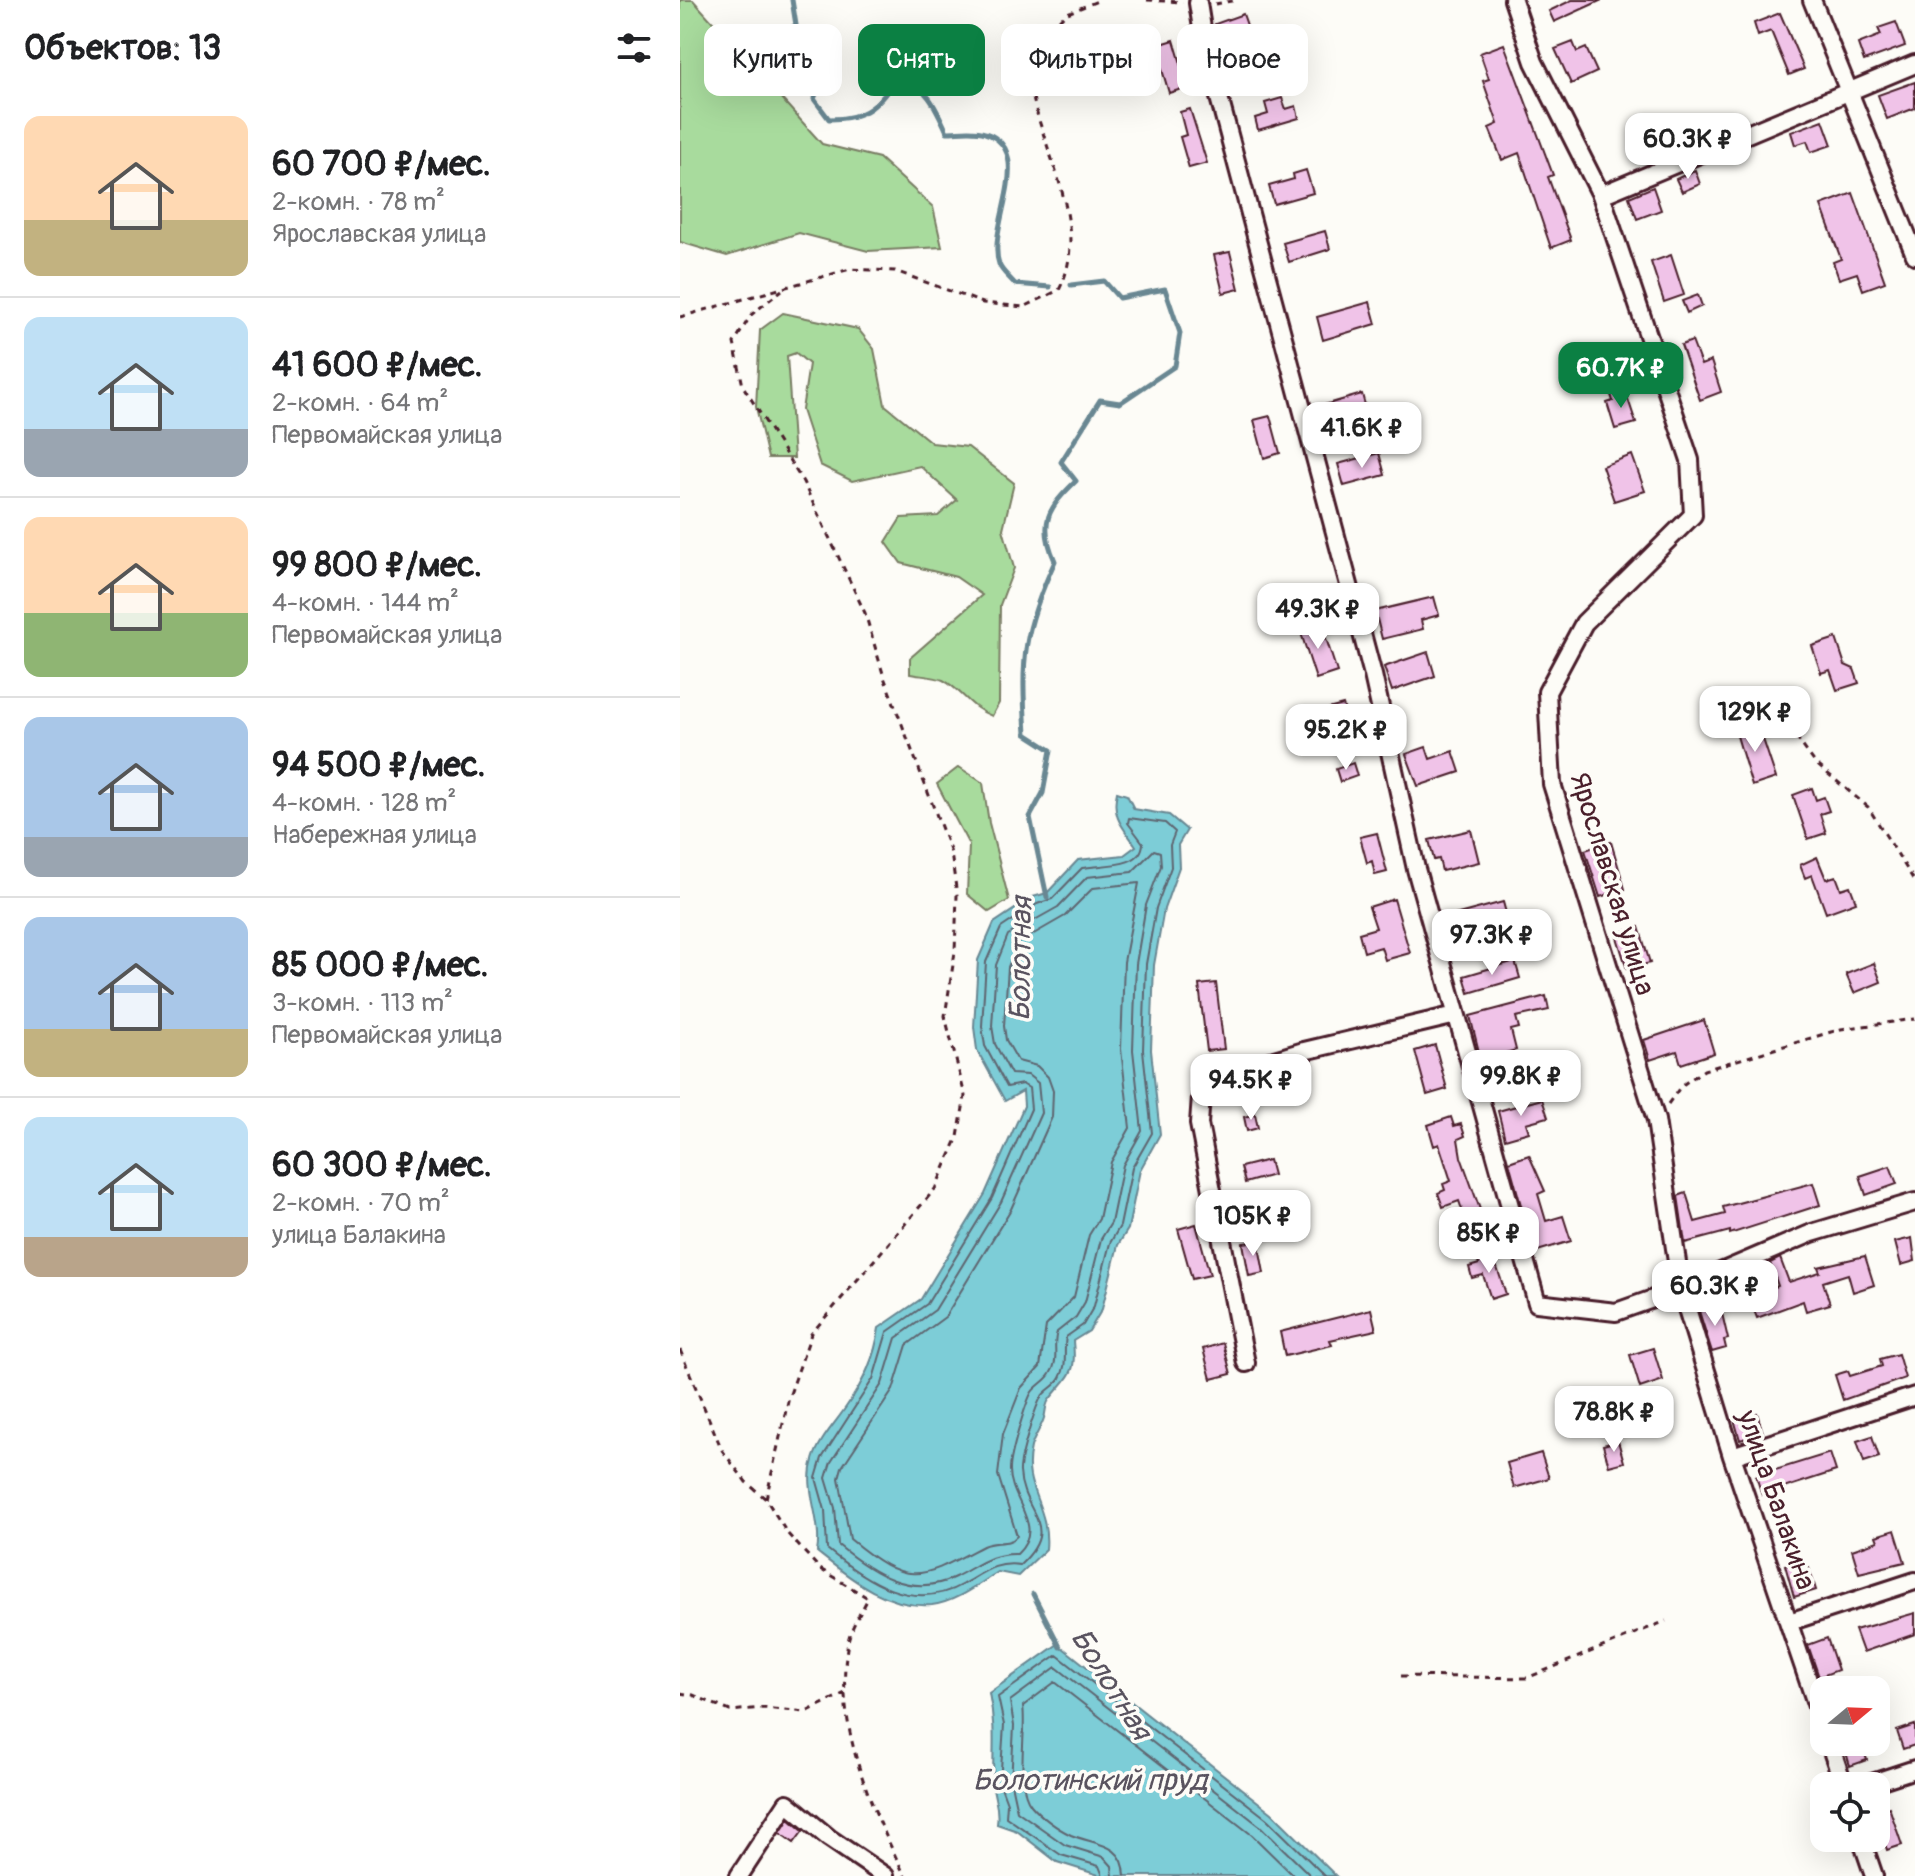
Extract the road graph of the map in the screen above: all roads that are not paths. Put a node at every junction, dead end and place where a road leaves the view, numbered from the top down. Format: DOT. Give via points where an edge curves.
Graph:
graph roads {
  1 [pos="1513,0"];
  2 [pos="1812,0"];
  3 [pos="1198,3"];
  4 [pos="1915,64"];
  5 [pos="1847,91"];
  6 [pos="1601,195"];
  7 [pos="1915,255"];
  8 [pos="1456,1015"];
  9 [pos="1915,1202"];
  10 [pos="1681,1289"];
  11 [pos="1246,1363"];
  12 [pos="1915,1396"];
  13 [pos="1732,1456"];
  14 [pos="1915,1581"];
  15 [pos="1789,1622"];
  16 [pos="1810,1685"];
  17 [pos="1915,1769"];
  18 [pos="1890,1777"];
  19 [pos="1866,1852"];
  20 [pos="739,1876"];
  21 [pos="885,1876"];
  22 [pos="1874,1876"];
  1 -- 6 [label="street, Ярославская улица" via="1534,62"];
  2 -- 5 [label="street"];
  3 -- 8 [label="street"];
  4 -- 5 [label="street"];
  5 -- 6 [label="street"];
  5 -- 7 [label="street"];
  6 -- 10 [label="street, Ярославская улица" via="1690,460 1693,515 1584,623 1547,692 1547,735 1552,784 1656,1120"];
  8 -- 10 [label="street" via="1537,1303 1616,1312"];
  8 -- 11 [label="street" via="1202,1082 1199,1124"];
  9 -- 10 [label="street" via="1812,1233"];
  10 -- 13 [label="street, улица Балакина"];
  12 -- 13 [label="street"];
  13 -- 15 [label="street, улица Балакина"];
  14 -- 15 [label="street"];
  15 -- 16 [label="street, улица Балакина"];
  17 -- 18 [label="street"];
  19 -- 22 [label="street"];
  20 -- 21 [label="street" via="787,1803"];
}
